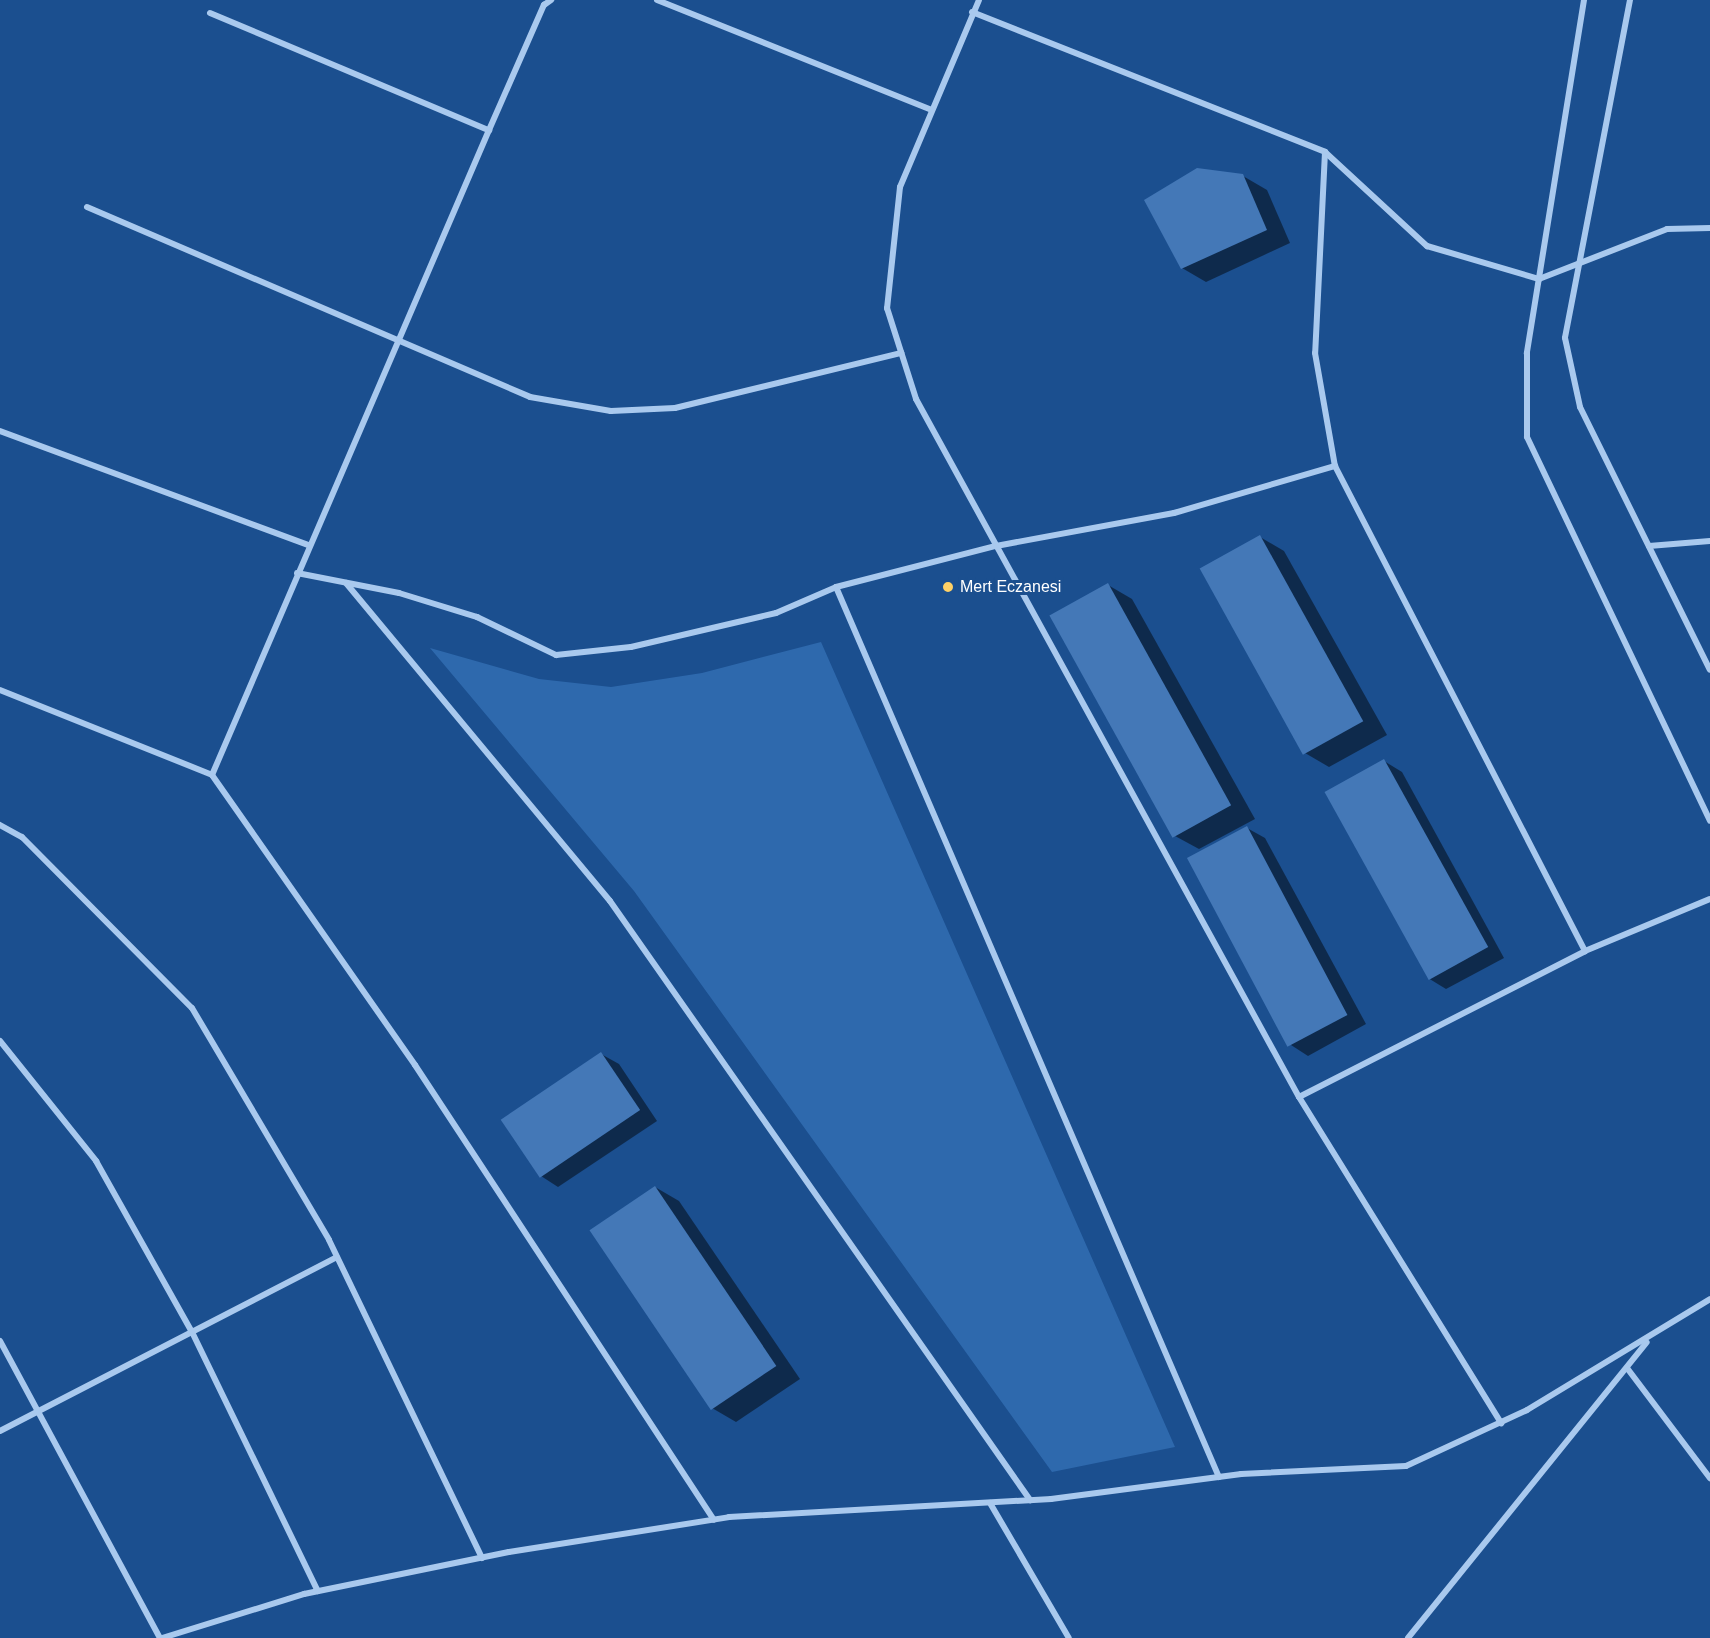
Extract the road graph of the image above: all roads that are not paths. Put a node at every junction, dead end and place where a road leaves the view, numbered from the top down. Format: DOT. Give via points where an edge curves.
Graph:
graph roads {
  1 [pos="550,0"];
  2 [pos="657,0"];
  3 [pos="979,0"];
  4 [pos="1584,0"];
  5 [pos="1630,0"];
  6 [pos="972,12"];
  7 [pos="210,13"];
  8 [pos="932,110"];
  9 [pos="489,130"];
  10 [pos="1325,152"];
  11 [pos="87,207"];
  12 [pos="1710,228"];
  13 [pos="1579,266"];
  14 [pos="1539,279"];
  15 [pos="397,342"];
  16 [pos="902,353"];
  17 [pos="0,431"];
  18 [pos="1335,465"];
  19 [pos="1710,540"];
  20 [pos="309,545"];
  21 [pos="996,546"];
  22 [pos="1649,546"];
  23 [pos="297,573"];
  24 [pos="346,583"];
  25 [pos="836,587"];
  26 [pos="1710,670"];
  27 [pos="0,690"];
  28 [pos="212,775"];
  29 [pos="1710,821"];
  30 [pos="0,825"];
  31 [pos="1710,899"];
  32 [pos="1586,951"];
  33 [pos="0,1041"];
  34 [pos="1299,1097"];
  35 [pos="337,1257"];
  36 [pos="1710,1299"];
  37 [pos="192,1332"];
  38 [pos="1649,1339"];
  39 [pos="0,1341"];
  40 [pos="1627,1368"];
  41 [pos="39,1411"];
  42 [pos="1501,1422"];
  43 [pos="0,1431"];
  44 [pos="1219,1477"];
  45 [pos="1710,1478"];
  46 [pos="1030,1500"];
  47 [pos="990,1503"];
  48 [pos="714,1520"];
  49 [pos="482,1558"];
  50 [pos="318,1591"];
  51 [pos="161,1638"];
  52 [pos="1069,1638"];
  53 [pos="1408,1638"];
  1 -- 9 [label="street" via="544,5"];
  2 -- 8 [label="street"];
  3 -- 6 [label="street"];
  4 -- 14 [label="street"];
  5 -- 13 [label="street"];
  6 -- 8 [label="street"];
  6 -- 10 [label="street"];
  7 -- 9 [label="street"];
  8 -- 16 [label="street" via="900,188 887,308"];
  9 -- 15 [label="street"];
  10 -- 14 [label="street" via="1427,246"];
  10 -- 18 [label="street" via="1315,353"];
  11 -- 15 [label="street"];
  12 -- 13 [label="street" via="1667,229"];
  13 -- 14 [label="street"];
  13 -- 22 [label="street" via="1565,338 1580,407"];
  14 -- 29 [label="street" via="1527,353 1527,437"];
  15 -- 16 [label="street" via="530,397 611,411 675,408"];
  15 -- 20 [label="street"];
  16 -- 21 [label="street" via="916,399"];
  17 -- 20 [label="street"];
  18 -- 21 [label="street" via="1174,513"];
  18 -- 32 [label="street"];
  19 -- 22 [label="street"];
  20 -- 23 [label="street"];
  21 -- 25 [label="street"];
  21 -- 34 [label="street"];
  22 -- 26 [label="street"];
  23 -- 24 [label="street"];
  23 -- 28 [label="street"];
  24 -- 25 [label="street" via="399,593 477,617 556,655 631,647 709,631 776,613"];
  24 -- 46 [label="street" via="610,901"];
  25 -- 44 [label="street"];
  27 -- 28 [label="street"];
  28 -- 48 [label="street" via="415,1065"];
  30 -- 35 [label="street" via="22,837 192,1008"];
  31 -- 32 [label="street"];
  32 -- 34 [label="street"];
  33 -- 37 [label="street" via="96,1161"];
  34 -- 42 [label="street"];
  35 -- 37 [label="street"];
  35 -- 49 [label="street"];
  36 -- 38 [label="street"];
  37 -- 41 [label="street"];
  37 -- 50 [label="street"];
  38 -- 40 [label="street"];
  38 -- 42 [label="street"];
  39 -- 41 [label="street"];
  40 -- 45 [label="street"];
  40 -- 53 [label="street"];
  41 -- 43 [label="street"];
  41 -- 51 [label="street"];
  42 -- 44 [label="street" via="1406,1466"];
  44 -- 46 [label="street"];
  46 -- 47 [label="street"];
  47 -- 48 [label="street"];
  47 -- 52 [label="street"];
  48 -- 49 [label="street"];
  49 -- 50 [label="street"];
  50 -- 51 [label="street"];
}
